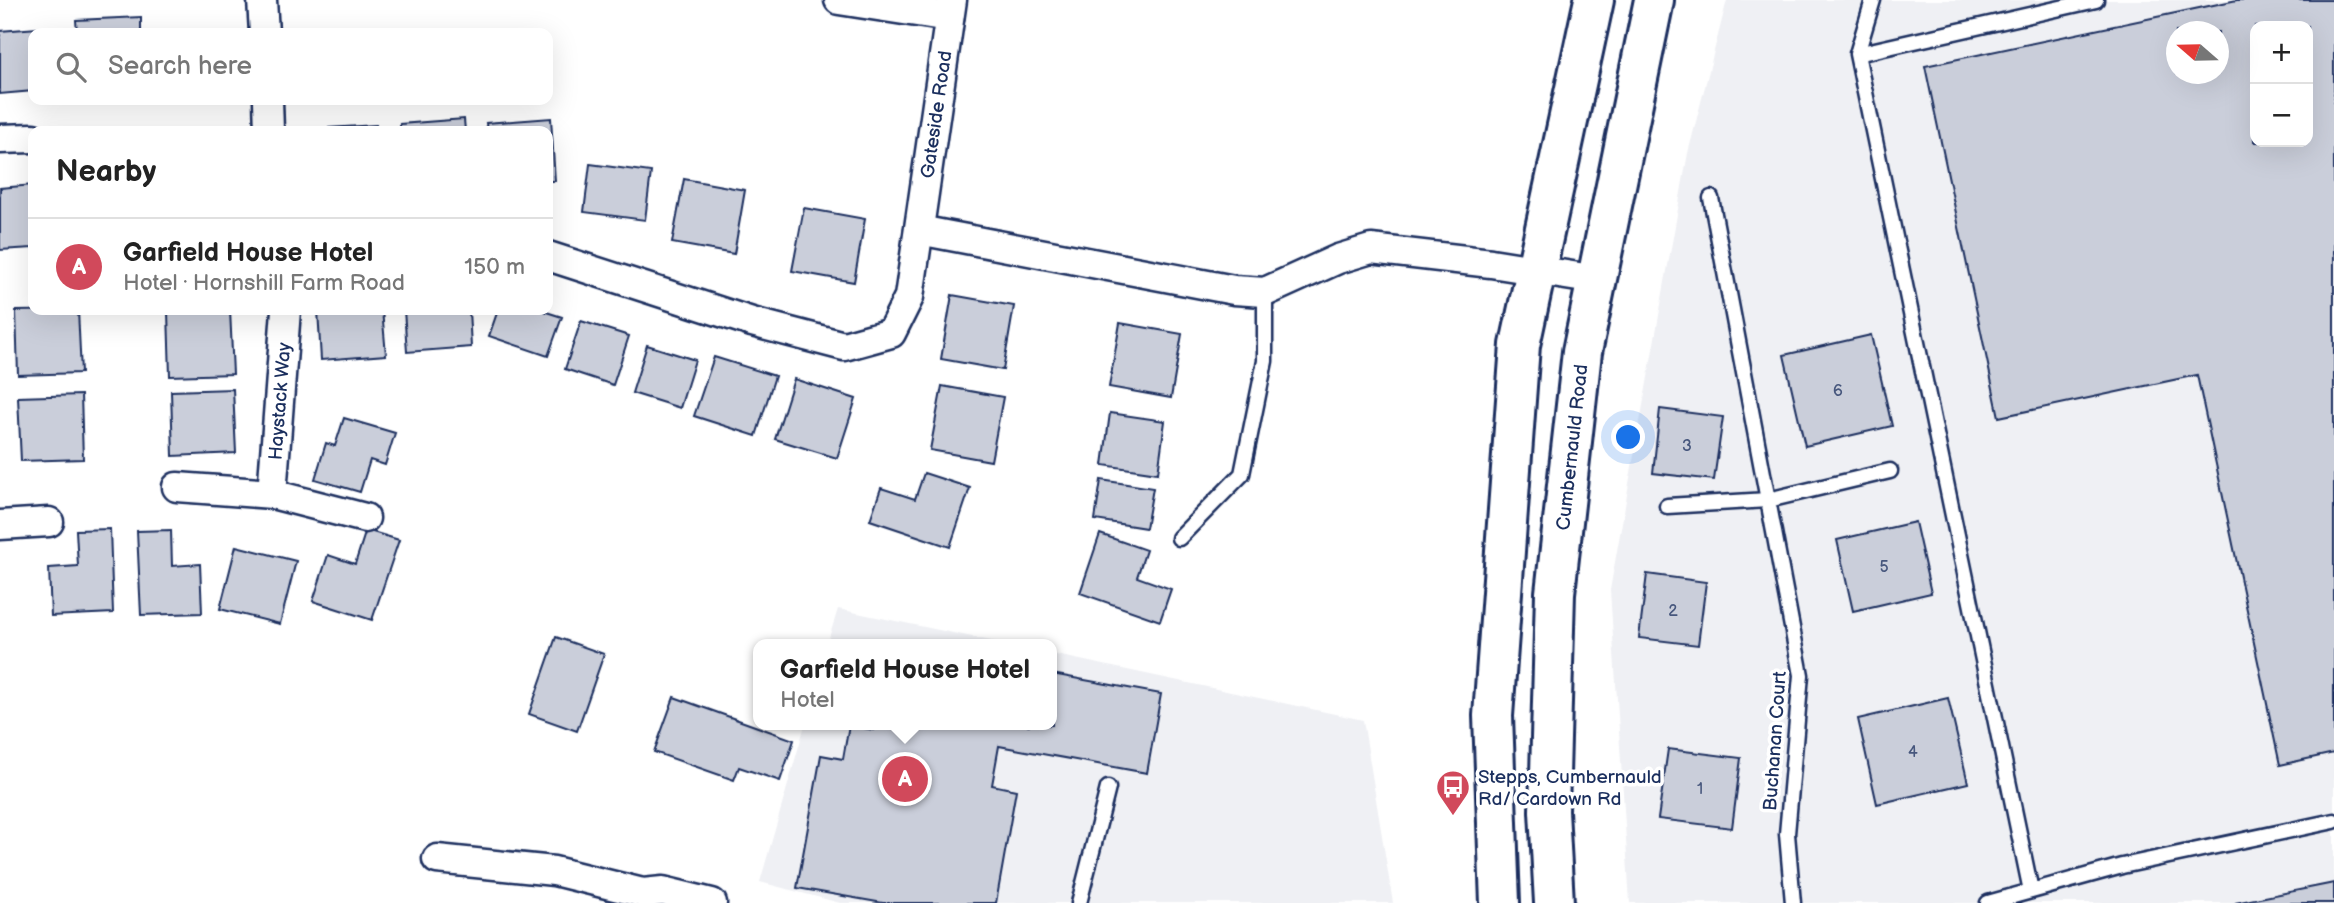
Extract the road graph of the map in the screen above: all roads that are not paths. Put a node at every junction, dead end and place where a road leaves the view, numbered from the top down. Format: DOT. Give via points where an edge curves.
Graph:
graph roads {
  1 [pos="262,0"];
  2 [pos="839,0"];
  3 [pos="1594,0"];
  4 [pos="1654,0"];
  5 [pos="1873,0"];
  6 [pos="2096,0"];
  7 [pos="950,9"];
  8 [pos="264,28"];
  9 [pos="1857,54"];
  10 [pos="268,105"];
  11 [pos="269,126"];
  12 [pos="28,138"];
  13 [pos="0,139"];
  14 [pos="1711,198"];
  15 [pos="919,230"];
  16 [pos="553,258"];
  17 [pos="1536,271"];
  18 [pos="1597,281"];
  19 [pos="1265,292"];
  20 [pos="286,315"];
  21 [pos="1890,471"];
  22 [pos="177,487"];
  23 [pos="272,494"];
  24 [pos="1768,499"];
  25 [pos="1667,506"];
  26 [pos="365,518"];
  27 [pos="49,522"];
  28 [pos="0,525"];
  29 [pos="1179,538"];
  30 [pos="1108,788"];
  31 [pos="2334,821"];
  32 [pos="437,859"];
  33 [pos="2031,891"];
  34 [pos="638,898"];
  35 [pos="1994,902"];
  36 [pos="712,903"];
  37 [pos="1079,903"];
  38 [pos="1500,903"];
  39 [pos="1554,903"];
  40 [pos="1793,903"];
  1 -- 8 [label="street"];
  2 -- 7 [label="street"];
  3 -- 17 [label="main road"];
  4 -- 18 [label="main road, Cumbernauld Road"];
  5 -- 9 [label="lane"];
  6 -- 9 [label="lane"];
  7 -- 15 [label="street, Gateside Road"];
  9 -- 33 [label="lane"];
  10 -- 11 [label="street"];
  12 -- 13 [label="street"];
  14 -- 24 [label="lane, Buchanan Court"];
  15 -- 16 [label="street, Gateside Road" via="909,297 891,333 844,346 752,322"];
  15 -- 19 [label="street"];
  17 -- 18 [label="street"];
  17 -- 19 [label="street" via="1371,249"];
  17 -- 38 [label="main road" via="1520,345 1493,716"];
  18 -- 39 [label="main road, Cumbernauld Road" via="1582,352 1555,593 1549,811"];
  19 -- 29 [label="lane" via="1265,361 1242,474"];
  20 -- 23 [label="street, Haystack Way"];
  21 -- 24 [label="lane"];
  22 -- 23 [label="street"];
  23 -- 26 [label="street"];
  24 -- 25 [label="lane"];
  24 -- 40 [label="lane, Buchanan Court" via="1801,675 1787,834"];
  27 -- 28 [label="street"];
  30 -- 37 [label="lane"];
  31 -- 33 [label="lane" via="2122,866"];
  32 -- 34 [label="street" via="554,871"];
  33 -- 35 [label="lane"];
  34 -- 36 [label="street" via="663,891"];
}
